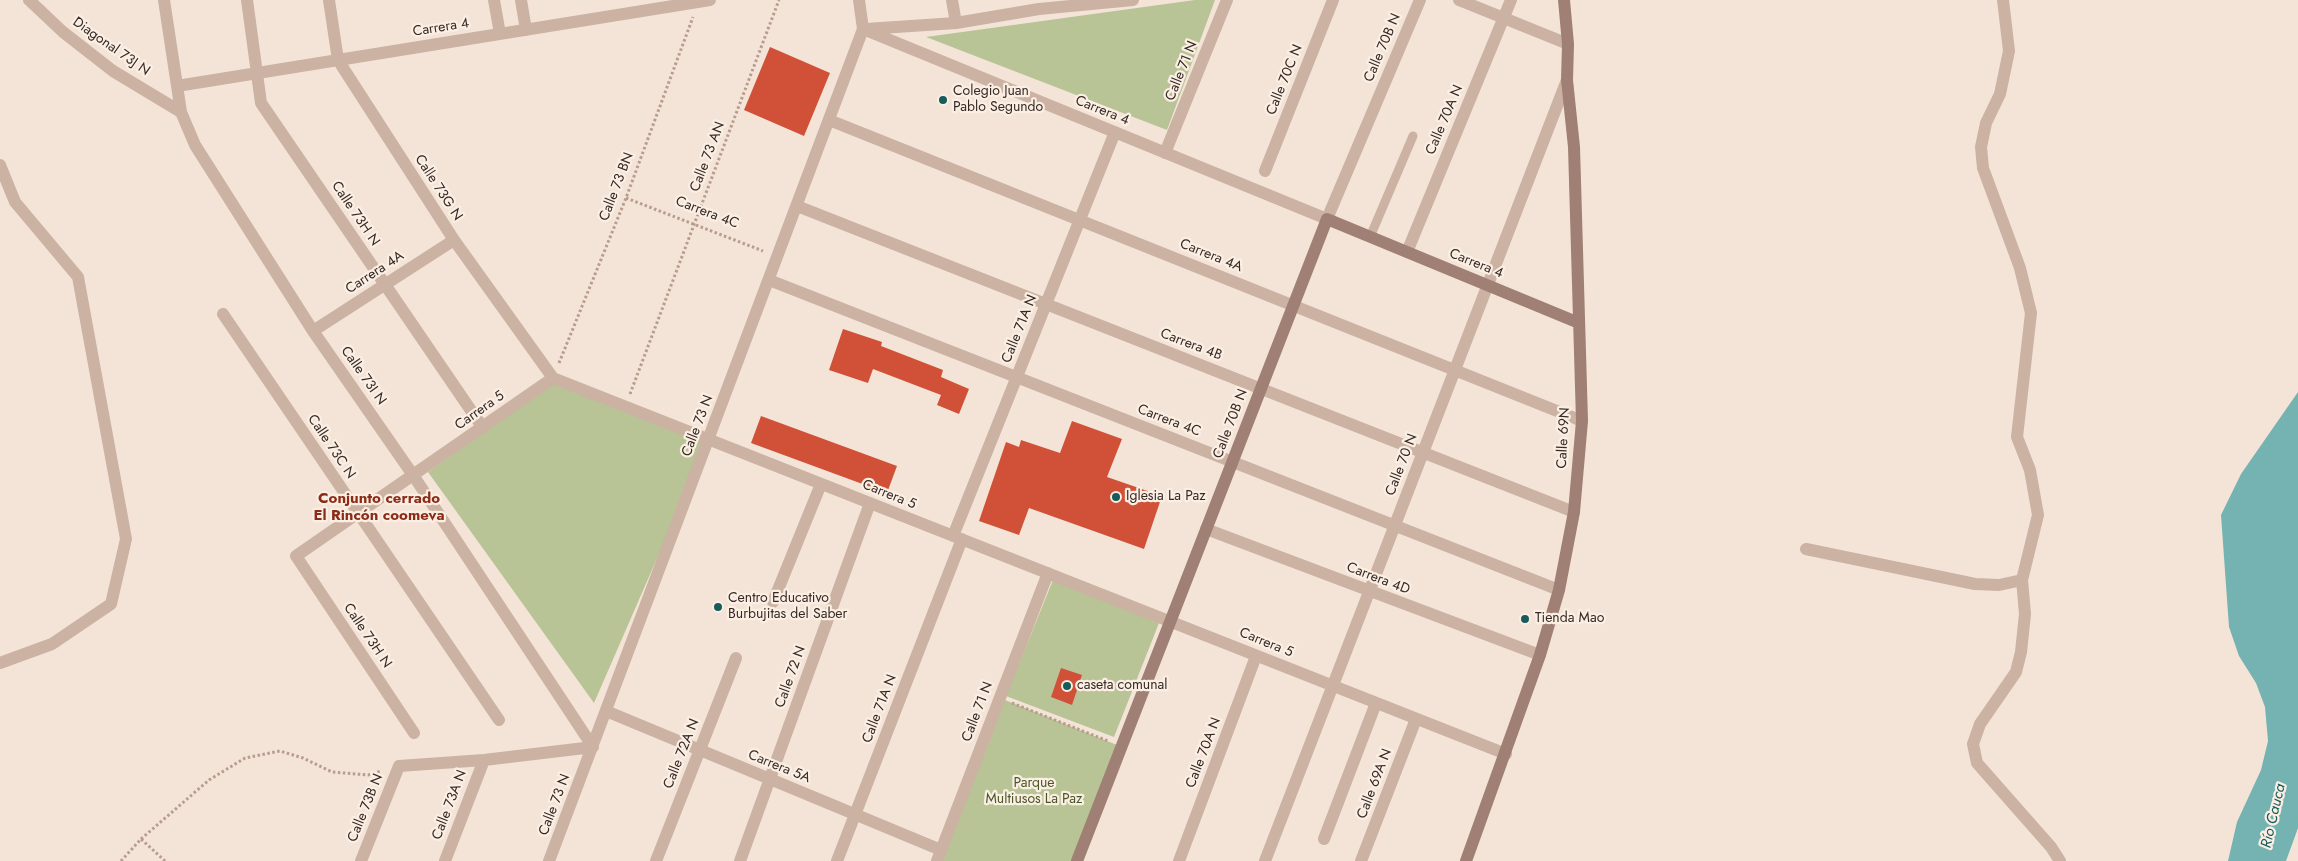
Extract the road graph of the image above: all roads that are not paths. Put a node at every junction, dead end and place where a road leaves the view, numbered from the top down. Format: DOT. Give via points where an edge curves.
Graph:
graph roads {
  1 [pos="28,0"];
  2 [pos="164,0"];
  3 [pos="247,0"];
  4 [pos="329,0"];
  5 [pos="494,0"];
  6 [pos="521,0"];
  7 [pos="859,0"];
  8 [pos="952,0"];
  9 [pos="1125,0"];
  10 [pos="1227,0"];
  11 [pos="1333,0"];
  12 [pos="1420,0"];
  13 [pos="1459,0"];
  14 [pos="1511,0"];
  15 [pos="1564,0"];
  16 [pos="2003,0"];
  17 [pos="704,1"];
  18 [pos="685,2"];
  19 [pos="1038,5"];
  20 [pos="1504,18"];
  21 [pos="956,23"];
  22 [pos="864,29"];
  23 [pos="526,30"];
  24 [pos="500,34"];
  25 [pos="1568,44"];
  26 [pos="338,60"];
  27 [pos="258,73"];
  28 [pos="1567,80"];
  29 [pos="177,86"];
  30 [pos="181,112"];
  31 [pos="829,120"];
  32 [pos="1115,132"];
  33 [pos="1413,136"];
  34 [pos="1165,153"];
  35 [pos="0,165"];
  36 [pos="1265,171"];
  37 [pos="797,206"];
  38 [pos="1327,219"];
  39 [pos="1080,220"];
  40 [pos="1370,237"];
  41 [pos="454,240"];
  42 [pos="1407,252"];
  43 [pos="769,280"];
  44 [pos="385,284"];
  45 [pos="1488,285"];
  46 [pos="1046,304"];
  47 [pos="1293,305"];
  48 [pos="223,314"];
  49 [pos="1580,323"];
  50 [pos="313,330"];
  51 [pos="1456,370"];
  52 [pos="1017,377"];
  53 [pos="552,378"];
  54 [pos="1261,389"];
  55 [pos="1582,421"];
  56 [pos="483,428"];
  57 [pos="709,439"];
  58 [pos="1424,453"];
  59 [pos="1232,462"];
  60 [pos="413,475"];
  61 [pos="820,484"];
  62 [pos="870,503"];
  63 [pos="1574,512"];
  64 [pos="358,513"];
  65 [pos="1395,526"];
  66 [pos="1206,529"];
  67 [pos="958,538"];
  68 [pos="1806,549"];
  69 [pos="296,556"];
  70 [pos="1048,573"];
  71 [pos="2022,580"];
  72 [pos="1559,590"];
  73 [pos="1370,592"];
  74 [pos="773,602"];
  75 [pos="1170,622"];
  76 [pos="1256,656"];
  77 [pos="1540,656"];
  78 [pos="736,658"];
  79 [pos="0,663"];
  80 [pos="1333,686"];
  81 [pos="1376,703"];
  82 [pos="606,711"];
  83 [pos="1416,719"];
  84 [pos="498,720"];
  85 [pos="414,733"];
  86 [pos="593,746"];
  87 [pos="700,750"];
  88 [pos="1506,754"];
  89 [pos="484,760"];
  90 [pos="770,779"];
  91 [pos="855,815"];
  92 [pos="1324,839"];
  93 [pos="939,856"];
  94 [pos="361,861"];
  95 [pos="445,861"];
  96 [pos="549,861"];
  97 [pos="656,861"];
  98 [pos="740,861"];
  99 [pos="837,861"];
  100 [pos="1077,861"];
  101 [pos="1179,861"];
  102 [pos="1266,861"];
  103 [pos="1361,861"];
  104 [pos="1466,861"];
  105 [pos="2060,861"];
  1 -- 30 [label="street, Diagonal 73J N" via="113,71"];
  2 -- 29 [label="street, Calle 73I N"];
  3 -- 27 [label="street, Calle 73H N"];
  4 -- 26 [label="street, Calle 73G N"];
  5 -- 24 [label="street"];
  6 -- 23 [label="street"];
  7 -- 22 [label="street"];
  8 -- 21 [label="street"];
  9 -- 19 [label="street"];
  10 -- 34 [label="street, Calle 71 N"];
  11 -- 36 [label="street, Calle 70C N"];
  12 -- 38 [label="street, Calle 70B N"];
  13 -- 20 [label="street"];
  14 -- 20 [label="street, Calle 70A N"];
  15 -- 25 [label="street, Calle 69N"];
  16 -- 71 [label="street" via="2010,51 2000,94 1986,123 1980,147 1983,168 2020,268 2031,313 2018,437 2030,470 2038,515"];
  17 -- 18 [label="street, Carrera 4"];
  18 -- 23 [label="street, Carrera 4"];
  19 -- 21 [label="street"];
  20 -- 25 [label="street"];
  20 -- 42 [label="street, Calle 70A N"];
  21 -- 22 [label="street"];
  22 -- 31 [label="street, Calle 73 N"];
  22 -- 32 [label="street, Carrera 4"];
  23 -- 24 [label="street, Carrera 4"];
  24 -- 26 [label="street, Carrera 4"];
  25 -- 28 [label="street, Calle 69N"];
  26 -- 27 [label="street, Carrera 4"];
  26 -- 41 [label="street, Calle 73G N"];
  27 -- 29 [label="street, Carrera 4"];
  27 -- 44 [label="street, Calle 73H N" via="261,103"];
  28 -- 45 [label="street, Calle 70 N"];
  28 -- 49 [label="street, Calle 69N" via="1574,147"];
  29 -- 30 [label="street, Calle 73I N"];
  30 -- 50 [label="street, Calle 73I N" via="195,145"];
  31 -- 37 [label="street, Calle 73 N"];
  31 -- 39 [label="street, Carrera 4A"];
  32 -- 34 [label="street, Carrera 4"];
  32 -- 39 [label="street, Calle 71A N"];
  33 -- 40 [label="lane"];
  34 -- 38 [label="street, Carrera 4"];
  35 -- 79 [label="street" via="15,202 78,277 126,539 110,604 52,644"];
  37 -- 43 [label="street, Calle 73 N"];
  37 -- 46 [label="street, Carrera 4B"];
  38 -- 40 [label="street, Carrera 4"];
  38 -- 47 [label="street, Calle 70B N"];
  39 -- 46 [label="street, Calle 71A N"];
  39 -- 47 [label="street, Carrera 4A"];
  40 -- 42 [label="street, Carrera 4"];
  41 -- 44 [label="street, Carrera 4A"];
  41 -- 53 [label="street, Calle 73G N"];
  42 -- 45 [label="street, Carrera 4"];
  43 -- 52 [label="street, Carrera 4C"];
  43 -- 57 [label="street, Calle 73 N"];
  44 -- 50 [label="street, Carrera 4A"];
  44 -- 56 [label="street, Calle 73H N"];
  45 -- 49 [label="street, Carrera 4"];
  45 -- 51 [label="street, Calle 70 N"];
  46 -- 52 [label="street, Calle 71A N"];
  46 -- 54 [label="street, Carrera 4B"];
  47 -- 51 [label="street, Carrera 4A"];
  47 -- 54 [label="street, Calle 70B N"];
  48 -- 64 [label="street, Calle 73C N"];
  49 -- 55 [label="street, Calle 69N"];
  50 -- 60 [label="street, Calle 73I N"];
  51 -- 55 [label="street, Carrera 4A"];
  51 -- 58 [label="street, Calle 70 N"];
  52 -- 59 [label="street, Carrera 4C"];
  52 -- 67 [label="street, Calle 71A N"];
  53 -- 56 [label="street, Carrera 5"];
  53 -- 57 [label="street, Carrera 5"];
  54 -- 58 [label="street, Carrera 4B"];
  54 -- 59 [label="street, Calle 70B N"];
  55 -- 63 [label="street, Calle 69N"];
  56 -- 60 [label="street, Carrera 5"];
  57 -- 61 [label="street, Carrera 5"];
  57 -- 82 [label="street, Calle 73 N"];
  58 -- 63 [label="street, Carrera 4B"];
  58 -- 65 [label="street, Calle 70 N"];
  59 -- 65 [label="street, Carrera 4C"];
  59 -- 66 [label="street, Calle 70B N"];
  60 -- 64 [label="street, Carrera 5"];
  60 -- 86 [label="street, Calle 73I N"];
  61 -- 62 [label="street, Carrera 5"];
  61 -- 74 [label="street"];
  62 -- 67 [label="street, Carrera 5"];
  62 -- 90 [label="street, Calle 72 N"];
  63 -- 72 [label="street, Calle 69N"];
  64 -- 69 [label="street, Carrera 5"];
  64 -- 84 [label="street, Calle 73C N"];
  65 -- 72 [label="street, Carrera 4C"];
  65 -- 73 [label="street, Calle 70 N"];
  66 -- 73 [label="street, Carrera 4D"];
  66 -- 75 [label="street, Calle 70B N"];
  67 -- 70 [label="street, Carrera 5"];
  67 -- 91 [label="street, Calle 71A N"];
  68 -- 71 [label="street" via="1974,584 1999,585"];
  69 -- 85 [label="street, Calle 73H N"];
  70 -- 75 [label="street, Carrera 5"];
  70 -- 93 [label="street, Calle 71 N"];
  71 -- 105 [label="street" via="2026,614 2016,672 1980,724 1973,744 1977,763 2052,847"];
  72 -- 77 [label="street, Calle 69N"];
  73 -- 77 [label="street, Carrera 4D"];
  73 -- 80 [label="street, Calle 70 N"];
  75 -- 76 [label="street, Carrera 5"];
  75 -- 100 [label="street, Calle 70B N"];
  76 -- 80 [label="street, Carrera 5"];
  76 -- 101 [label="street, Calle 70A N"];
  77 -- 88 [label="street, Calle 69N"];
  78 -- 87 [label="street, Calle 72A N"];
  80 -- 81 [label="street, Carrera 5"];
  80 -- 102 [label="street, Calle 70 N"];
  81 -- 83 [label="street, Carrera 5"];
  81 -- 92 [label="street"];
  82 -- 86 [label="street, Calle 73 N"];
  82 -- 87 [label="street, Carrera 5A"];
  83 -- 88 [label="street, Carrera 5"];
  83 -- 103 [label="street, Calle 69A N"];
  86 -- 89 [label="street"];
  86 -- 96 [label="street, Calle 73 N"];
  87 -- 90 [label="street, Carrera 5A"];
  87 -- 97 [label="street, Calle 72A N"];
  88 -- 104 [label="street, Calle 69N"];
  89 -- 94 [label="street, Calle 73B N" via="399,766"];
  89 -- 95 [label="street, Calle 73A N"];
  90 -- 91 [label="street, Carrera 5A"];
  90 -- 98 [label="street, Calle 72 N"];
  91 -- 93 [label="street, Carrera 5A"];
  91 -- 99 [label="street, Calle 71A N"];
}
